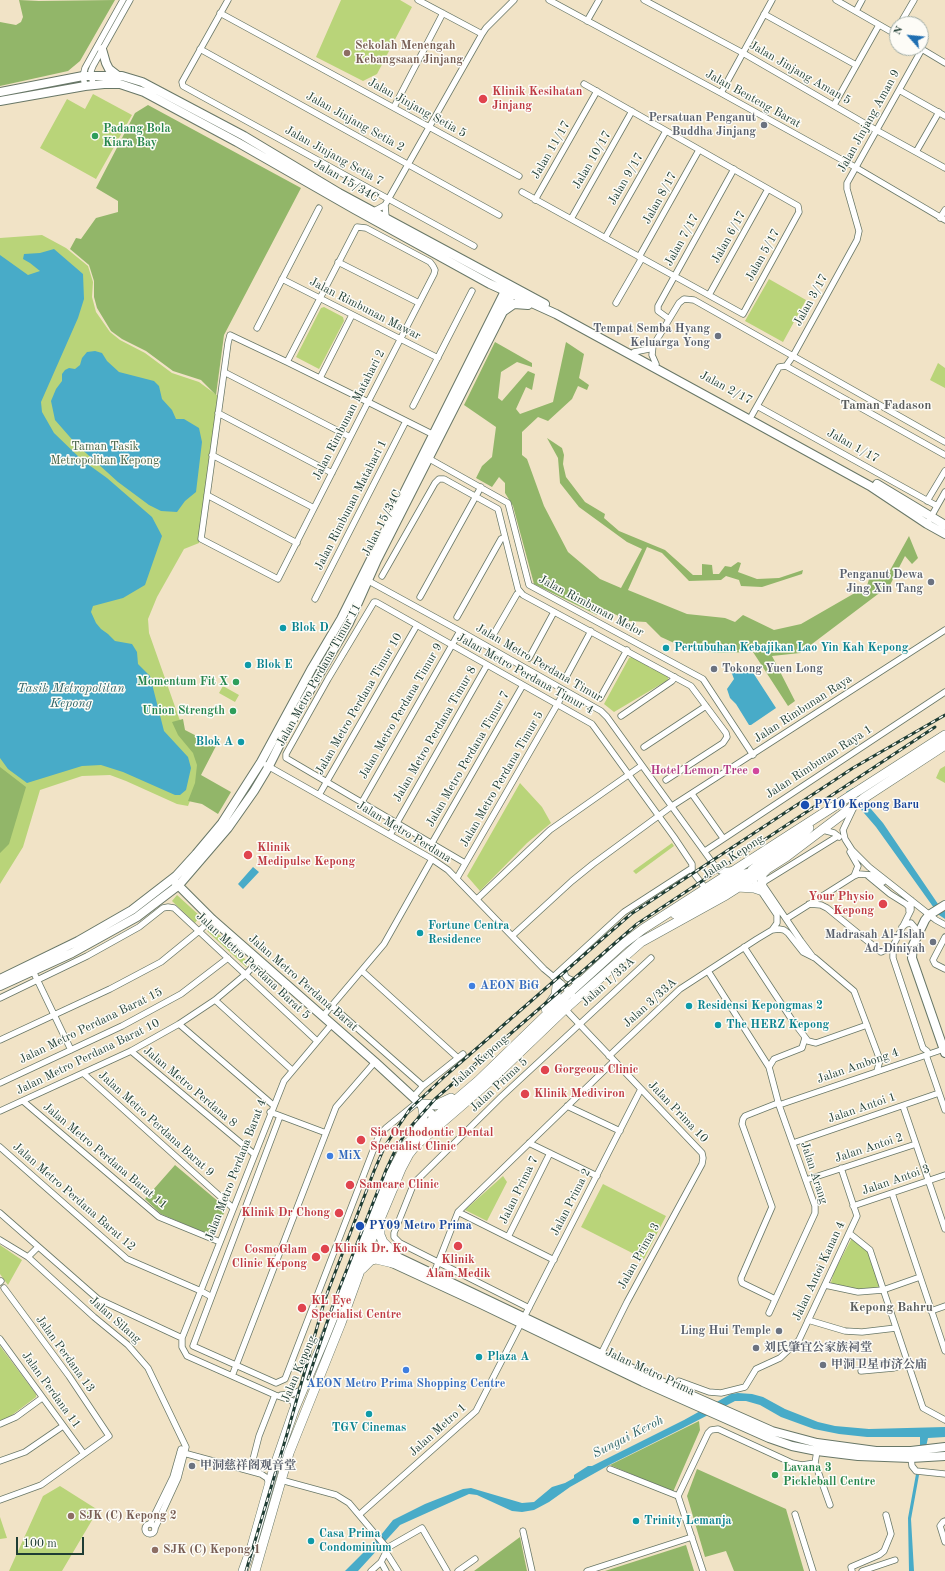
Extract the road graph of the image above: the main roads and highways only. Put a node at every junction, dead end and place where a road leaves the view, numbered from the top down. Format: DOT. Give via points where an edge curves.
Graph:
graph roads {
  1 [pos="945,735"];
  2 [pos="945,745"];
  3 [pos="837,804"];
  4 [pos="756,880"];
  5 [pos="737,887"];
  6 [pos="643,929"];
  7 [pos="592,972"];
  8 [pos="570,1000"];
  9 [pos="512,1047"];
  10 [pos="465,1091"];
  11 [pos="438,1120"];
  12 [pos="412,1138"];
  13 [pos="380,1220"];
  14 [pos="366,1246"];
  15 [pos="359,1273"];
  16 [pos="243,1571"];
  17 [pos="255,1571"];
  1 -- 3 [label="main road, Jalan Kepong"];
  2 -- 4 [label="main road" via="864,798 769,867"];
  3 -- 4 [label="main road" via="793,843 756,867"];
  3 -- 6 [label="main road, Jalan Kepong"];
  4 -- 5 [label="main road, Jalan Kepong"];
  4 -- 5 [label="main road" via="754,888"];
  4 -- 6 [label="main road" via="745,874 694,906"];
  5 -- 8 [label="main road, Jalan Kepong" via="641,942"];
  6 -- 7 [label="main road, Jalan Kepong"];
  7 -- 8 [label="main road, Jalan Kepong"];
  7 -- 9 [label="main road" via="568,986 557,982 553,1000"];
  8 -- 9 [label="main road, Jalan Kepong"];
  8 -- 11 [label="main road, Jalan Kepong" via="490,1081"];
  9 -- 10 [label="main road, Jalan Kepong"];
  10 -- 11 [label="main road, Jalan Kepong"];
  10 -- 12 [label="main road" via="436,1105 418,1101 424,1109 424,1117"];
  11 -- 12 [label="main road, Jalan Kepong"];
  11 -- 13 [label="main road, Jalan Kepong" via="409,1154"];
  12 -- 14 [label="main road, Jalan Kepong" via="390,1175"];
  13 -- 14 [label="main road, Jalan Kepong"];
  13 -- 15 [label="main road" via="380,1235 394,1259 371,1260"];
  14 -- 15 [label="main road, Jalan Kepong"];
  14 -- 16 [label="main road, Jalan Kepong" via="294,1410"];
  15 -- 17 [label="main road, Jalan Kepong" via="289,1453"];
}
